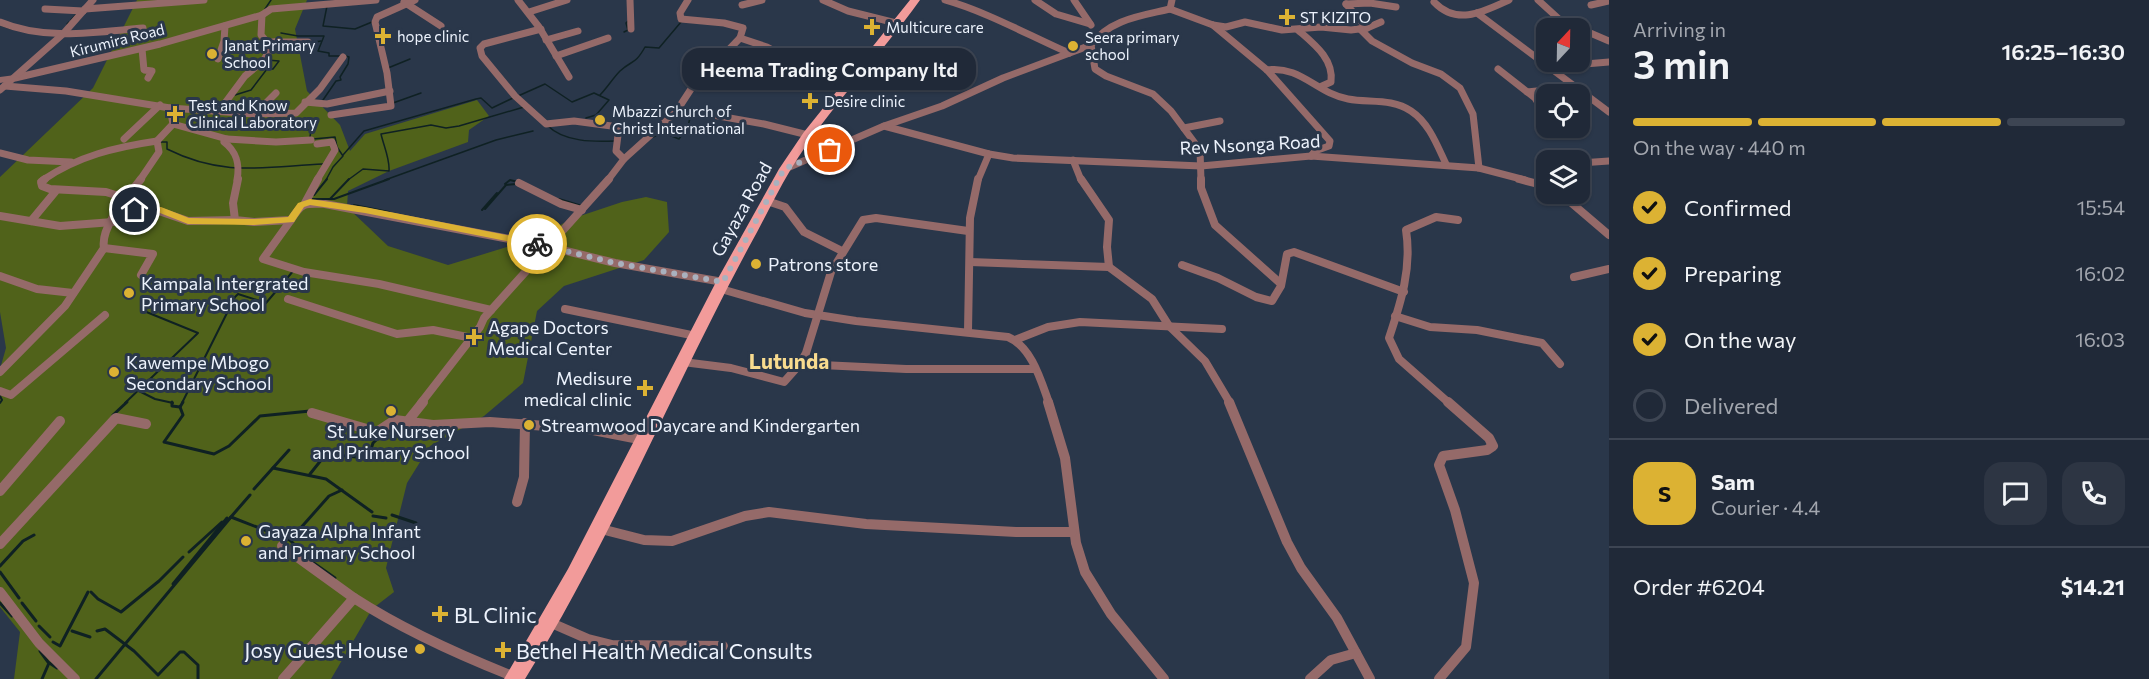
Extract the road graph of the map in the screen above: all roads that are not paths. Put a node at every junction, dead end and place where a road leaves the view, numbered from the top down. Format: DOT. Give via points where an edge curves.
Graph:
graph roads {
  1 [pos="93,0"];
  2 [pos="204,0"];
  3 [pos="284,0"];
  4 [pos="376,0"];
  5 [pos="416,0"];
  6 [pos="518,0"];
  7 [pos="567,0"];
  8 [pos="630,0"];
  9 [pos="688,0"];
  10 [pos="762,0"];
  11 [pos="823,0"];
  12 [pos="915,0"];
  13 [pos="945,0"];
  14 [pos="1035,0"];
  15 [pos="1074,0"];
  16 [pos="1172,0"];
  17 [pos="1509,0"];
  18 [pos="1538,0"];
  19 [pos="1609,1"];
  20 [pos="405,2"];
  21 [pos="1434,2"];
  22 [pos="742,5"];
  23 [pos="1591,5"];
  24 [pos="1396,7"];
  25 [pos="283,8"];
  26 [pos="45,9"];
  27 [pos="1170,9"];
  28 [pos="84,10"];
  29 [pos="530,12"];
  30 [pos="1477,13"];
  31 [pos="262,15"];
  32 [pos="0,22"];
  33 [pos="1381,22"];
  34 [pos="896,23"];
  35 [pos="1090,24"];
  36 [pos="1213,25"];
  37 [pos="225,26"];
  38 [pos="441,26"];
  39 [pos="143,28"];
  40 [pos="541,29"];
  41 [pos="631,29"];
  42 [pos="1364,29"];
  43 [pos="1298,30"];
  44 [pos="579,31"];
  45 [pos="1099,33"];
  46 [pos="63,34"];
  47 [pos="608,38"];
  48 [pos="740,38"];
  49 [pos="546,40"];
  50 [pos="1609,41"];
  51 [pos="275,42"];
  52 [pos="308,42"];
  53 [pos="1091,45"];
  54 [pos="142,49"];
  55 [pos="1069,53"];
  56 [pos="556,56"];
  57 [pos="343,57"];
  58 [pos="1536,57"];
  59 [pos="218,59"];
  60 [pos="1609,62"];
  61 [pos="1590,64"];
  62 [pos="1498,69"];
  63 [pos="1267,70"];
  64 [pos="1556,72"];
  65 [pos="570,77"];
  66 [pos="852,77"];
  67 [pos="15,78"];
  68 [pos="148,78"];
  69 [pos="1572,84"];
  70 [pos="2,85"];
  71 [pos="1322,86"];
  72 [pos="390,91"];
  73 [pos="1536,91"];
  74 [pos="1527,92"];
  75 [pos="276,93"];
  76 [pos="1590,98"];
  77 [pos="1536,99"];
  78 [pos="305,102"];
  79 [pos="160,105"];
  80 [pos="170,108"];
  81 [pos="679,108"];
  82 [pos="219,111"];
  83 [pos="1609,112"];
  84 [pos="255,114"];
  85 [pos="332,115"];
  86 [pos="1220,121"];
  87 [pos="173,124"];
  88 [pos="884,126"];
  89 [pos="1184,128"];
  90 [pos="808,135"];
  91 [pos="124,139"];
  92 [pos="227,139"];
  93 [pos="157,141"];
  94 [pos="0,153"];
  95 [pos="989,154"];
  96 [pos="1311,156"];
  97 [pos="624,159"];
  98 [pos="1073,160"];
  99 [pos="1609,161"];
  100 [pos="72,162"];
  101 [pos="1590,162"];
  102 [pos="1446,164"];
  103 [pos="1201,166"];
  104 [pos="1479,168"];
  105 [pos="784,169"];
  106 [pos="519,183"];
  107 [pos="1536,183"];
  108 [pos="56,192"];
  109 [pos="126,198"];
  110 [pos="767,201"];
  111 [pos="305,203"];
  112 [pos="1573,204"];
  113 [pos="582,210"];
  114 [pos="0,216"];
  115 [pos="114,217"];
  116 [pos="31,220"];
  117 [pos="235,220"];
  118 [pos="291,220"];
  119 [pos="1458,220"];
  120 [pos="968,231"];
  121 [pos="1609,235"];
  122 [pos="549,246"];
  123 [pos="104,248"];
  124 [pos="842,251"];
  125 [pos="970,262"];
  126 [pos="1182,265"];
  127 [pos="1109,267"];
  128 [pos="1609,269"];
  129 [pos="0,276"];
  130 [pos="141,276"];
  131 [pos="1574,277"];
  132 [pos="1280,283"];
  133 [pos="722,285"];
  134 [pos="1404,292"];
  135 [pos="73,293"];
  136 [pos="288,299"];
  137 [pos="565,309"];
  138 [pos="491,310"];
  139 [pos="105,315"];
  140 [pos="819,315"];
  141 [pos="1395,316"];
  142 [pos="1169,326"];
  143 [pos="1221,329"];
  144 [pos="968,332"];
  145 [pos="696,336"];
  146 [pos="472,338"];
  147 [pos="1015,340"];
  148 [pos="682,362"];
  149 [pos="1560,363"];
  150 [pos="800,364"];
  151 [pos="1034,369"];
  152 [pos="0,372"];
  153 [pos="0,391"];
  154 [pos="312,413"];
  155 [pos="60,422"];
  156 [pos="407,422"];
  157 [pos="525,423"];
  158 [pos="146,424"];
  159 [pos="644,440"];
  160 [pos="0,491"];
  161 [pos="517,502"];
  162 [pos="597,528"];
  163 [pos="1072,532"];
  164 [pos="0,544"];
  165 [pos="282,546"];
  166 [pos="0,592"];
  167 [pos="354,598"];
  168 [pos="549,622"];
  169 [pos="723,646"];
  170 [pos="1356,653"];
  171 [pos="514,678"];
  172 [pos="75,679"];
  173 [pos="283,679"];
  174 [pos="1164,679"];
  175 [pos="1310,679"];
  176 [pos="1370,679"];
  177 [pos="1439,679"];
  1 -- 28 [label="street"];
  2 -- 28 [label="street"];
  3 -- 25 [label="street"];
  4 -- 25 [label="street, Kirumira Road"];
  5 -- 20 [label="street"];
  6 -- 29 [label="street"];
  7 -- 29 [label="street"];
  8 -- 41 [label="street"];
  9 -- 48 [label="street" via="680,13 681,19 743,28"];
  10 -- 22 [label="street"];
  11 -- 34 [label="street"];
  12 -- 34 [label="main road, Gayaza Road"];
  13 -- 55 [label="street" via="979,10"];
  14 -- 35 [label="street" via="1056,14"];
  15 -- 35 [label="street"];
  16 -- 27 [label="street"];
  17 -- 30 [label="street"];
  18 -- 50 [label="street" via="1560,19"];
  19 -- 23 [label="street"];
  20 -- 38 [label="street"];
  20 -- 72 [label="street" via="377,17 375,26"];
  21 -- 30 [label="street" via="1450,15"];
  24 -- 42 [label="street" via="1346,4"];
  25 -- 31 [label="street, Kirumira Road"];
  26 -- 28 [label="street"];
  27 -- 36 [label="street"];
  27 -- 45 [label="street" via="1134,18"];
  28 -- 46 [label="street"];
  29 -- 40 [label="street"];
  30 -- 58 [label="street"];
  31 -- 37 [label="street, Kirumira Road"];
  31 -- 51 [label="street" via="261,35 267,42"];
  32 -- 46 [label="street" via="18,29"];
  33 -- 42 [label="street"];
  34 -- 66 [label="main road, Gayaza Road"];
  35 -- 45 [label="street"];
  36 -- 43 [label="street" via="1226,27 1245,22"];
  36 -- 63 [label="street"];
  37 -- 54 [label="street, Kirumira Road"];
  37 -- 59 [label="street"];
  39 -- 46 [label="street"];
  40 -- 49 [label="street"];
  40 -- 97 [label="street" via="483,44 482,56 515,96 546,124 574,121 619,127 616,151"];
  42 -- 43 [label="street"];
  42 -- 104 [label="street" via="1372,41 1446,77 1460,88 1473,114"];
  43 -- 71 [label="street" via="1317,47 1332,72 1331,82"];
  44 -- 49 [label="street"];
  45 -- 53 [label="street"];
  46 -- 67 [label="street"];
  47 -- 56 [label="street"];
  48 -- 66 [label="street" via="801,65"];
  48 -- 81 [label="street" via="691,89"];
  49 -- 56 [label="street"];
  51 -- 52 [label="street"];
  51 -- 82 [label="street"];
  53 -- 55 [label="street"];
  53 -- 89 [label="street" via="1095,69 1157,97"];
  54 -- 67 [label="street, Kirumira Road"];
  54 -- 68 [label="street" via="144,70 152,71"];
  55 -- 88 [label="street"];
  56 -- 65 [label="street"];
  57 -- 78 [label="street" via="325,83"];
  60 -- 61 [label="street"];
  62 -- 74 [label="street"];
  63 -- 71 [label="street" via="1291,72"];
  63 -- 96 [label="street" via="1330,141 1329,146"];
  64 -- 69 [label="street"];
  66 -- 90 [label="main road, Gayaza Road"];
  67 -- 70 [label="street"];
  70 -- 79 [label="street"];
  71 -- 102 [label="street" via="1345,99 1387,103 1410,110 1426,125"];
  72 -- 78 [label="street" via="327,104"];
  72 -- 85 [label="street" via="391,106"];
  73 -- 74 [label="street"];
  74 -- 77 [label="street"];
  75 -- 84 [label="street"];
  76 -- 83 [label="street"];
  78 -- 84 [label="street" via="296,113"];
  79 -- 80 [label="street"];
  79 -- 91 [label="street"];
  80 -- 82 [label="street"];
  80 -- 87 [label="street"];
  81 -- 90 [label="street"];
  81 -- 97 [label="street"];
  82 -- 84 [label="street"];
  86 -- 89 [label="street"];
  87 -- 92 [label="street"];
  87 -- 93 [label="street"];
  88 -- 95 [label="street, Rev Nsonga Road"];
  88 -- 105 [label="street"];
  89 -- 103 [label="street" via="1198,146"];
  90 -- 105 [label="main road, Gayaza Road"];
  92 -- 111 [label="street" via="332,142 335,150 330,162"];
  92 -- 117 [label="street" via="224,142 238,157"];
  93 -- 100 [label="street" via="134,142"];
  93 -- 109 [label="street" via="159,152"];
  94 -- 100 [label="street" via="28,160"];
  95 -- 98 [label="street, Rev Nsonga Road"];
  95 -- 120 [label="street" via="975,185"];
  96 -- 102 [label="street, Rev Nsonga Road"];
  96 -- 103 [label="street, Rev Nsonga Road"];
  97 -- 113 [label="street"];
  98 -- 103 [label="street, Rev Nsonga Road"];
  98 -- 127 [label="street" via="1082,182 1109,220"];
  99 -- 101 [label="street"];
  100 -- 108 [label="street" via="41,182"];
  102 -- 104 [label="street, Rev Nsonga Road"];
  103 -- 132 [label="street" via="1203,194 1215,225"];
  104 -- 107 [label="street, Rev Nsonga Road"];
  105 -- 110 [label="main road, Gayaza Road"];
  106 -- 113 [label="street"];
  108 -- 109 [label="street"];
  108 -- 116 [label="street"];
  109 -- 115 [label="street"];
  110 -- 124 [label="street" via="784,207 804,232"];
  110 -- 133 [label="main road, Gayaza Road"];
  111 -- 118 [label="street"];
  111 -- 122 [label="street" via="365,210"];
  112 -- 121 [label="street"];
  113 -- 122 [label="street"];
  114 -- 116 [label="street"];
  115 -- 116 [label="street" via="60,226"];
  115 -- 117 [label="street" via="153,209 188,221"];
  115 -- 123 [label="street"];
  117 -- 118 [label="street"];
  118 -- 138 [label="street" via="263,258 303,271 406,289"];
  119 -- 134 [label="street" via="1436,217 1406,230 1409,250"];
  120 -- 124 [label="street" via="870,218 863,220"];
  120 -- 125 [label="street"];
  122 -- 133 [label="street"];
  122 -- 138 [label="street"];
  123 -- 130 [label="street" via="153,254"];
  123 -- 135 [label="street"];
  124 -- 140 [label="street" via="825,286"];
  125 -- 127 [label="street"];
  125 -- 144 [label="street"];
  126 -- 132 [label="street" via="1264,300 1275,299"];
  127 -- 142 [label="street" via="1152,299"];
  128 -- 131 [label="street"];
  129 -- 135 [label="street" via="38,289"];
  132 -- 134 [label="street" via="1286,271 1287,254 1294,252"];
  133 -- 140 [label="street" via="805,314"];
  133 -- 145 [label="main road, Gayaza Road"];
  134 -- 141 [label="street"];
  135 -- 152 [label="street"];
  136 -- 146 [label="street" via="397,334 432,330"];
  137 -- 145 [label="street"];
  138 -- 146 [label="street"];
  139 -- 153 [label="street" via="11,395"];
  140 -- 144 [label="street"];
  140 -- 150 [label="street"];
  141 -- 149 [label="street" via="1430,327 1477,330 1542,344"];
  141 -- 177 [label="street" via="1389,342 1399,359 1489,438 1493,446 1443,456 1439,461 1474,583 1466,647"];
  142 -- 143 [label="street"];
  142 -- 147 [label="street" via="1056,324"];
  142 -- 170 [label="street" via="1215,376 1234,411 1287,542"];
  144 -- 147 [label="street"];
  145 -- 148 [label="main road, Gayaza Road"];
  146 -- 156 [label="street"];
  147 -- 151 [label="street"];
  148 -- 150 [label="street" via="731,368 779,382"];
  148 -- 159 [label="main road, Gayaza Road"];
  150 -- 151 [label="street"];
  151 -- 163 [label="street" via="1051,411 1065,464 1071,490"];
  154 -- 156 [label="street" via="377,432 395,420"];
  155 -- 160 [label="street"];
  156 -- 157 [label="street"];
  157 -- 159 [label="street"];
  157 -- 161 [label="street" via="524,477"];
  158 -- 164 [label="street" via="116,418"];
  159 -- 162 [label="main road, Gayaza Road"];
  162 -- 163 [label="street" via="644,540 672,541 745,516 769,512 866,524"];
  162 -- 168 [label="main road, Gayaza Road"];
  163 -- 174 [label="street" via="1091,584"];
  165 -- 167 [label="street"];
  166 -- 172 [label="street" via="39,643"];
  167 -- 171 [label="street" via="384,618"];
  167 -- 173 [label="street"];
  168 -- 169 [label="street" via="612,645"];
  168 -- 171 [label="main road, Gayaza Road"];
  170 -- 175 [label="street" via="1331,660"];
  170 -- 176 [label="street"];
}
